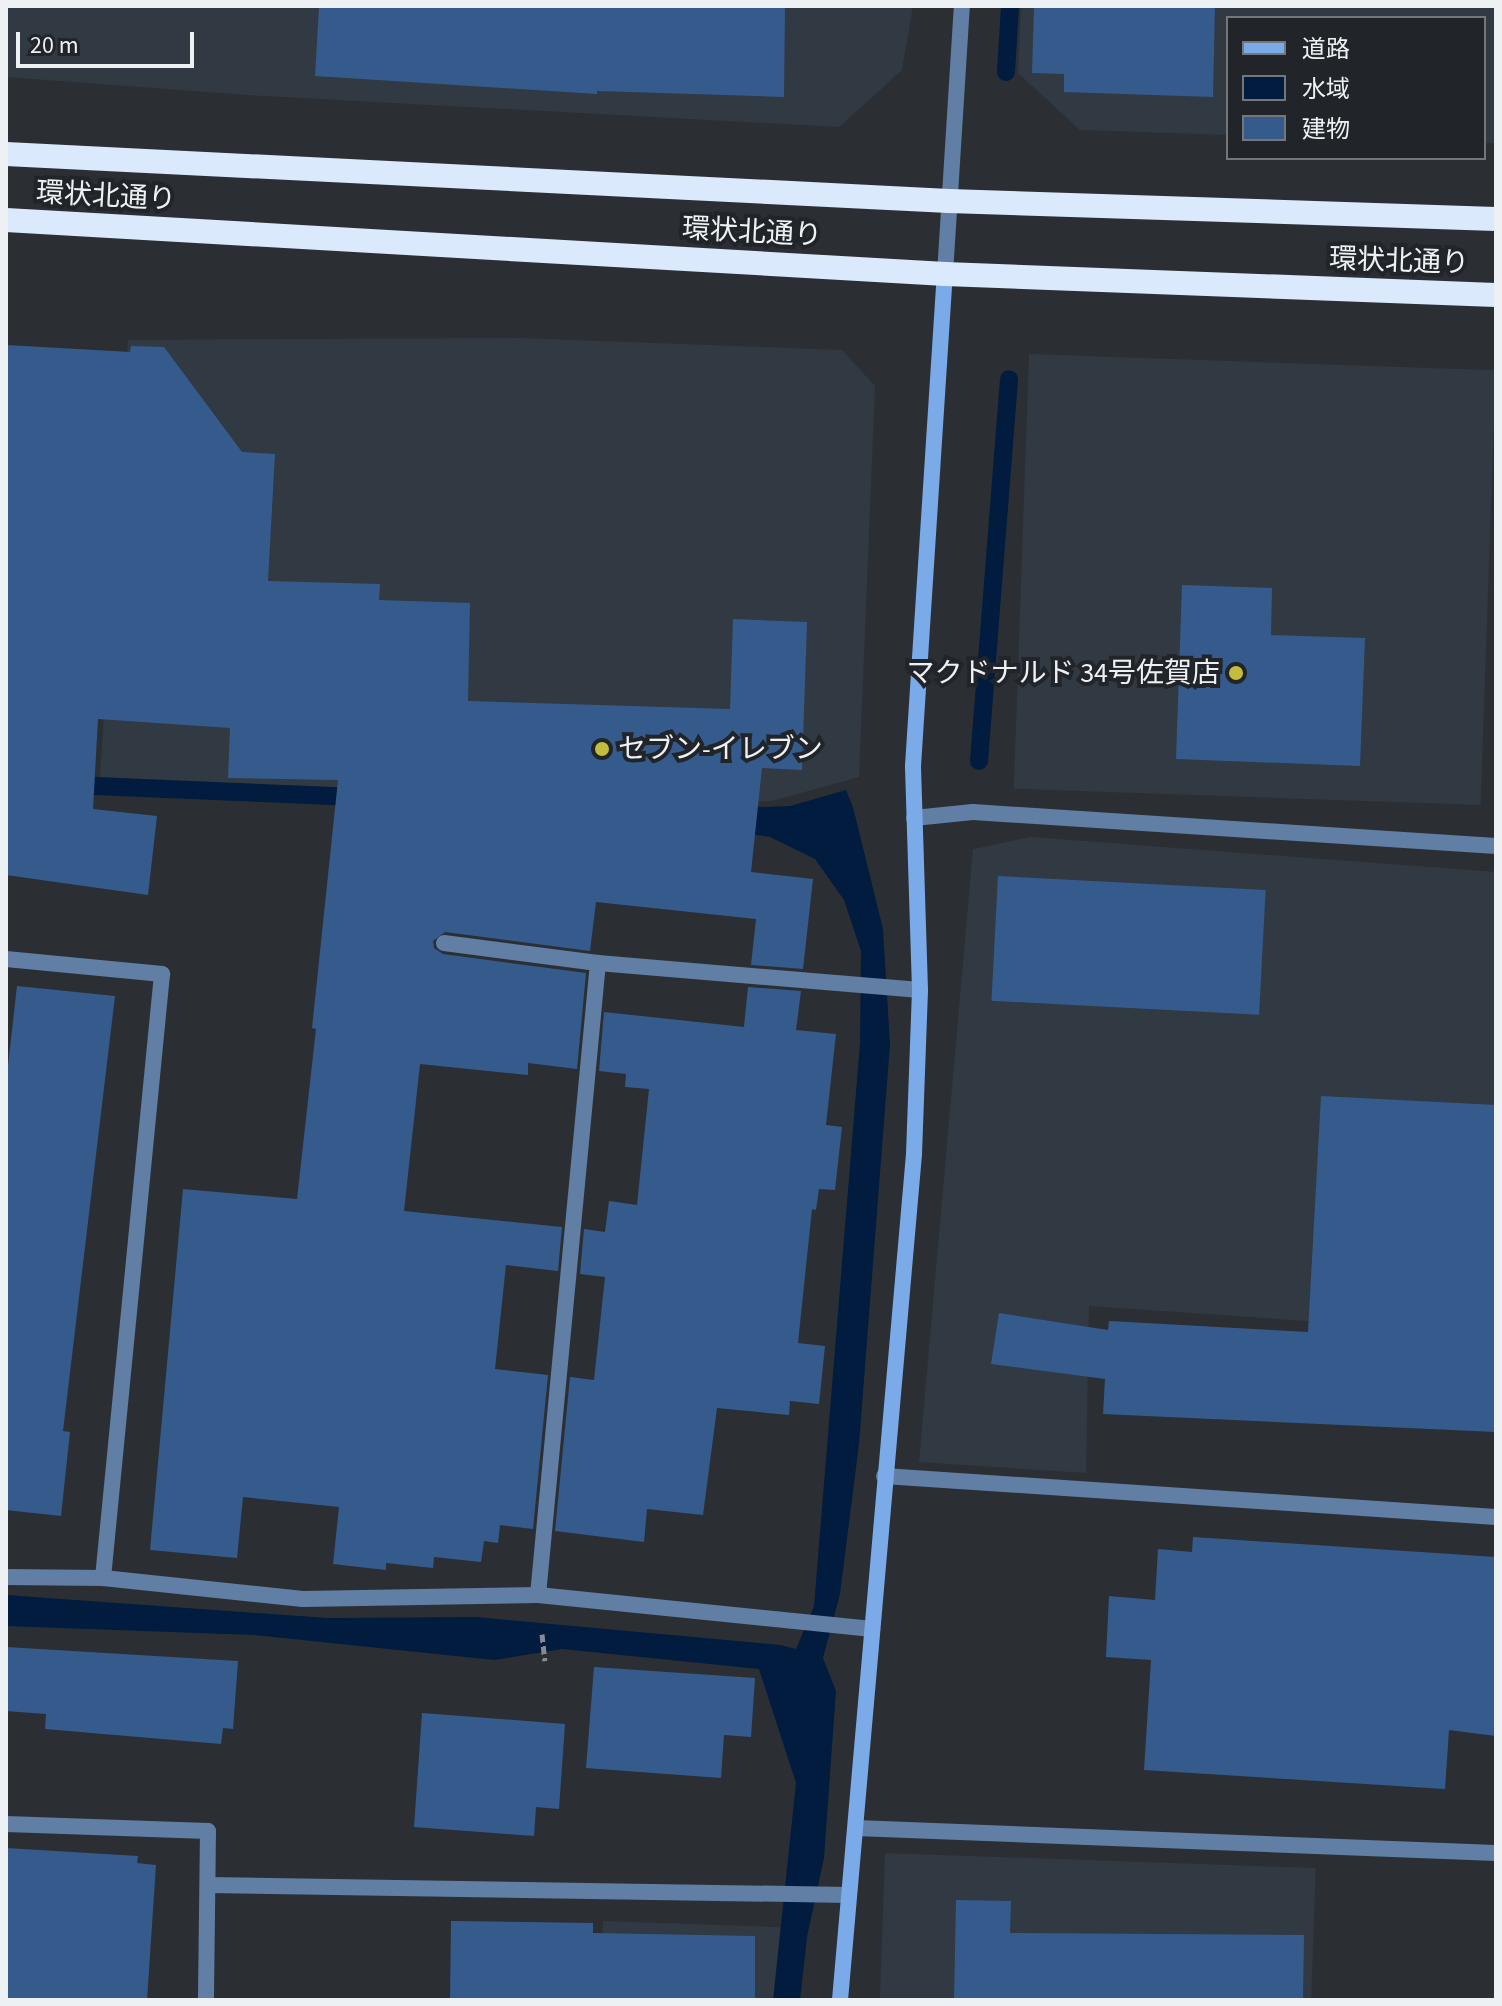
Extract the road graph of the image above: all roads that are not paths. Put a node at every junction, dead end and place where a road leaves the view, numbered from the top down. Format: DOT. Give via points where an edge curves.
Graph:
graph roads {
  1 [pos="962,6"];
  2 [pos="6,154"];
  3 [pos="949,201"];
  4 [pos="1496,219"];
  5 [pos="6,220"];
  6 [pos="945,274"];
  7 [pos="1496,295"];
  8 [pos="914,818"];
  9 [pos="1496,846"];
  10 [pos="444,943"];
  11 [pos="6,959"];
  12 [pos="598,963"];
  13 [pos="920,990"];
  14 [pos="884,1476"];
  15 [pos="1496,1517"];
  16 [pos="6,1577"];
  17 [pos="103,1578"];
  18 [pos="538,1595"];
  19 [pos="872,1629"];
  20 [pos="6,1824"];
  21 [pos="856,1828"];
  22 [pos="1496,1853"];
  23 [pos="208,1885"];
  24 [pos="841,1895"];
  25 [pos="206,2000"];
  26 [pos="840,2000"];
  1 -- 3 [label="street"];
  2 -- 3 [label="highway, 環状北通り"];
  3 -- 4 [label="highway, 環状北通り"];
  3 -- 6 [label="street"];
  5 -- 6 [label="highway, 環状北通り"];
  6 -- 7 [label="highway, 環状北通り"];
  6 -- 8 [label="street"];
  8 -- 9 [label="street" via="986,813"];
  8 -- 13 [label="street"];
  10 -- 12 [label="street"];
  11 -- 17 [label="street" via="162,974"];
  12 -- 13 [label="street"];
  12 -- 18 [label="street"];
  13 -- 14 [label="street" via="914,1154"];
  14 -- 15 [label="street"];
  14 -- 19 [label="street"];
  16 -- 17 [label="street"];
  17 -- 18 [label="street" via="303,1599"];
  18 -- 19 [label="street"];
  19 -- 21 [label="street"];
  20 -- 23 [label="street" via="208,1831"];
  21 -- 22 [label="street"];
  21 -- 24 [label="street"];
  23 -- 24 [label="street"];
  23 -- 25 [label="street"];
  24 -- 26 [label="street"];
}
